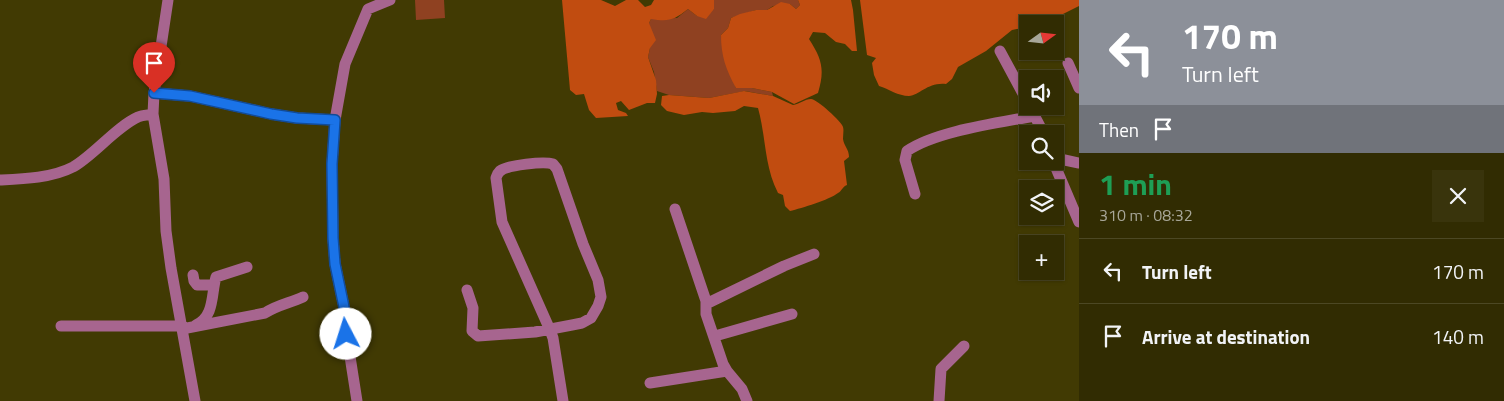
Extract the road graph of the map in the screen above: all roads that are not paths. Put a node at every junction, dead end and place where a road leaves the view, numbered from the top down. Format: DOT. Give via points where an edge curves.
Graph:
graph roads {
  1 [pos="168,0"];
  2 [pos="390,0"];
  3 [pos="1000,52"];
  4 [pos="1068,63"];
  5 [pos="1019,87"];
  6 [pos="1079,88"];
  7 [pos="154,93"];
  8 [pos="1019,112"];
  9 [pos="153,114"];
  10 [pos="335,120"];
  11 [pos="1064,158"];
  12 [pos="1079,163"];
  13 [pos="1057,170"];
  14 [pos="0,180"];
  15 [pos="915,194"];
  16 [pos="676,209"];
  17 [pos="1079,222"];
  18 [pos="814,254"];
  19 [pos="247,267"];
  20 [pos="193,275"];
  21 [pos="214,285"];
  22 [pos="467,290"];
  23 [pos="303,297"];
  24 [pos="706,304"];
  25 [pos="792,314"];
  26 [pos="61,326"];
  27 [pos="184,327"];
  28 [pos="550,330"];
  29 [pos="715,336"];
  30 [pos="964,346"];
  31 [pos="727,372"];
  32 [pos="650,383"];
  33 [pos="195,401"];
  34 [pos="357,401"];
  35 [pos="563,401"];
  36 [pos="747,401"];
  37 [pos="939,401"];
  1 -- 7 [label="street"];
  2 -- 10 [label="street" via="368,9 345,64"];
  3 -- 5 [label="street"];
  4 -- 6 [label="street"];
  7 -- 9 [label="street"];
  7 -- 10 [label="street" via="190,96 297,118"];
  8 -- 15 [label="street" via="918,143 907,151 905,160"];
  9 -- 14 [label="street" via="139,117 73,166 58,173"];
  9 -- 27 [label="street" via="164,179 166,231"];
  10 -- 34 [label="street" via="332,164 334,253"];
  11 -- 12 [label="street"];
  13 -- 17 [label="street"];
  16 -- 24 [label="street"];
  18 -- 24 [label="street"];
  19 -- 21 [label="street" via="216,277"];
  20 -- 21 [label="street" via="197,285"];
  21 -- 27 [label="street" via="210,313 204,321"];
  22 -- 28 [label="street" via="473,308 472,328 476,335"];
  23 -- 27 [label="street" via="265,313"];
  24 -- 29 [label="street" via="706,314"];
  25 -- 29 [label="street"];
  26 -- 27 [label="street"];
  27 -- 33 [label="street"];
  28 -- 28 [label="street" via="502,222 496,178 499,172 508,168 543,162 553,164 557,169 601,292 591,318"];
  28 -- 35 [label="street"];
  29 -- 31 [label="street"];
  30 -- 37 [label="street" via="941,369"];
  31 -- 32 [label="street"];
  31 -- 36 [label="street" via="742,389"];
}
